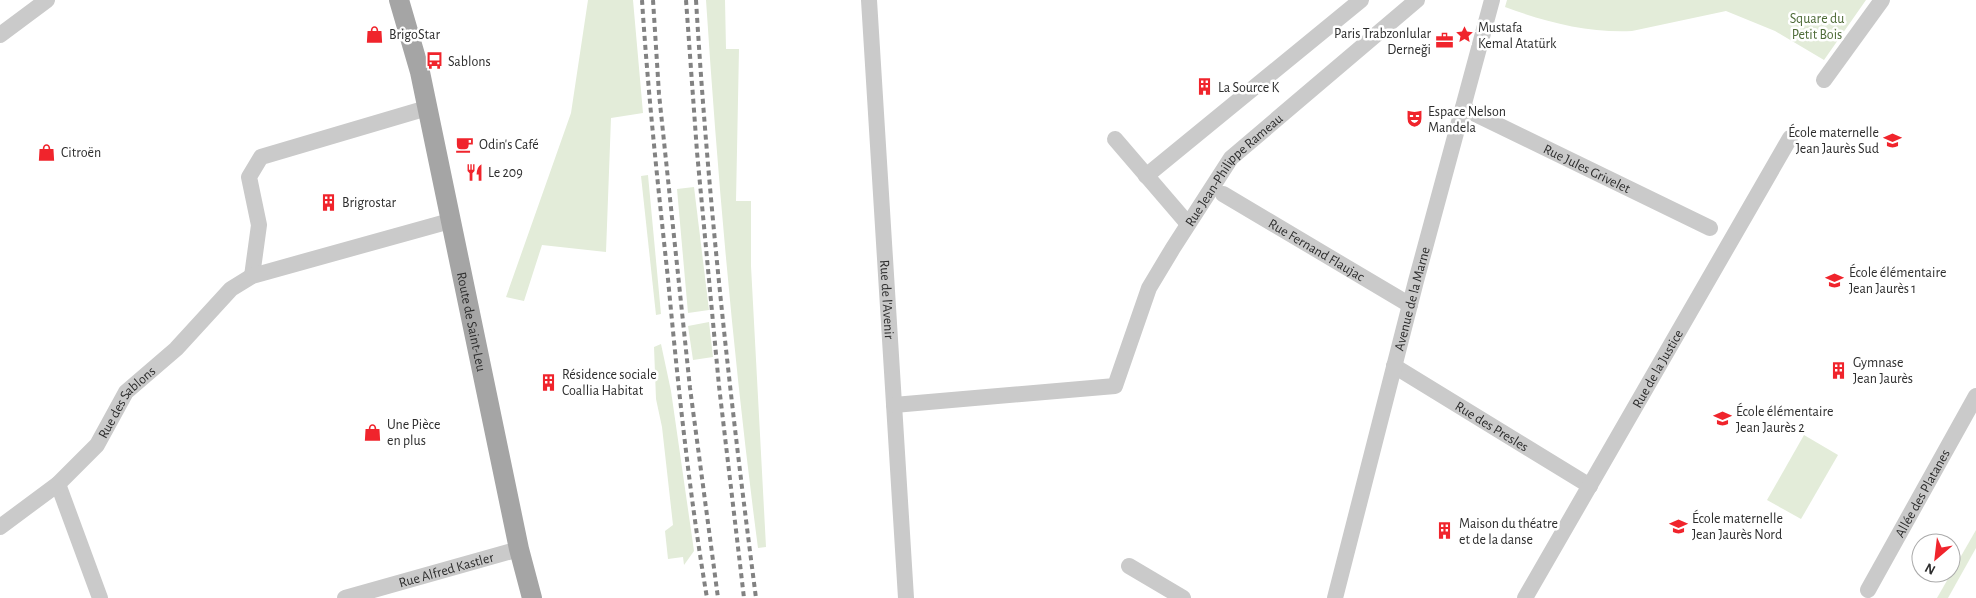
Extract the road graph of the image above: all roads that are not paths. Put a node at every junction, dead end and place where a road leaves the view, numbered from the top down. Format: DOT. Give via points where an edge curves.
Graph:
graph roads {
  1 [pos="47,0"];
  2 [pos="399,0"];
  3 [pos="412,0"];
  4 [pos="869,0"];
  5 [pos="1360,0"];
  6 [pos="1417,0"];
  7 [pos="1492,0"];
  8 [pos="1882,0"];
  9 [pos="0,35"];
  10 [pos="413,46"];
  11 [pos="1824,80"];
  12 [pos="427,108"];
  13 [pos="1463,108"];
  14 [pos="1790,138"];
  15 [pos="1114,139"];
  16 [pos="1146,176"];
  17 [pos="1223,194"];
  18 [pos="450,221"];
  19 [pos="1188,224"];
  20 [pos="1710,228"];
  21 [pos="252,276"];
  22 [pos="1410,305"];
  23 [pos="1394,366"];
  24 [pos="1976,396"];
  25 [pos="894,405"];
  26 [pos="58,484"];
  27 [pos="1590,486"];
  28 [pos="0,527"];
  29 [pos="519,549"];
  30 [pos="1129,566"];
  31 [pos="1868,590"];
  32 [pos="100,598"];
  33 [pos="345,598"];
  34 [pos="532,598"];
  35 [pos="906,598"];
  36 [pos="1183,598"];
  37 [pos="1335,598"];
  38 [pos="1525,598"];
  1 -- 9 [label="street"];
  2 -- 10 [label="main road, Route de Saint-Leu"];
  3 -- 10 [label="main road, Route de Saint-Leu"];
  4 -- 25 [label="street, Rue de l'Avenir"];
  5 -- 16 [label="street"];
  6 -- 19 [label="street, Rue Jean-Philippe Rameau" via="1231,158"];
  7 -- 13 [label="street, Avenue de la Marne"];
  8 -- 11 [label="street"];
  10 -- 12 [label="main road, Route de Saint-Leu"];
  12 -- 18 [label="main road, Route de Saint-Leu"];
  12 -- 21 [label="street" via="261,157 249,177 259,225"];
  13 -- 20 [label="street, Rue Jules Grivelet"];
  13 -- 22 [label="street, Avenue de la Marne"];
  14 -- 27 [label="street, Rue de la Justice"];
  15 -- 16 [label="street"];
  16 -- 19 [label="street"];
  17 -- 22 [label="street, Rue Fernand Flaujac"];
  18 -- 21 [label="street, Rue des Sablons"];
  18 -- 29 [label="main road, Route de Saint-Leu"];
  19 -- 25 [label="street, Rue Jean-Philippe Rameau" via="1149,288 1115,386"];
  21 -- 26 [label="street, Rue des Sablons" via="231,289 176,349 126,392 97,446"];
  22 -- 23 [label="street, Avenue de la Marne"];
  23 -- 27 [label="street, Rue des Presles"];
  23 -- 37 [label="street, Avenue de la Marne"];
  24 -- 31 [label="street, Allée des Platanes"];
  25 -- 35 [label="street, Rue de l'Avenir"];
  26 -- 28 [label="street, Rue des Sablons"];
  26 -- 32 [label="street"];
  27 -- 38 [label="street, Rue de la Justice"];
  29 -- 33 [label="street, Rue Alfred Kastler"];
  29 -- 34 [label="main road, Route de Saint-Leu"];
  30 -- 36 [label="street"];
}
